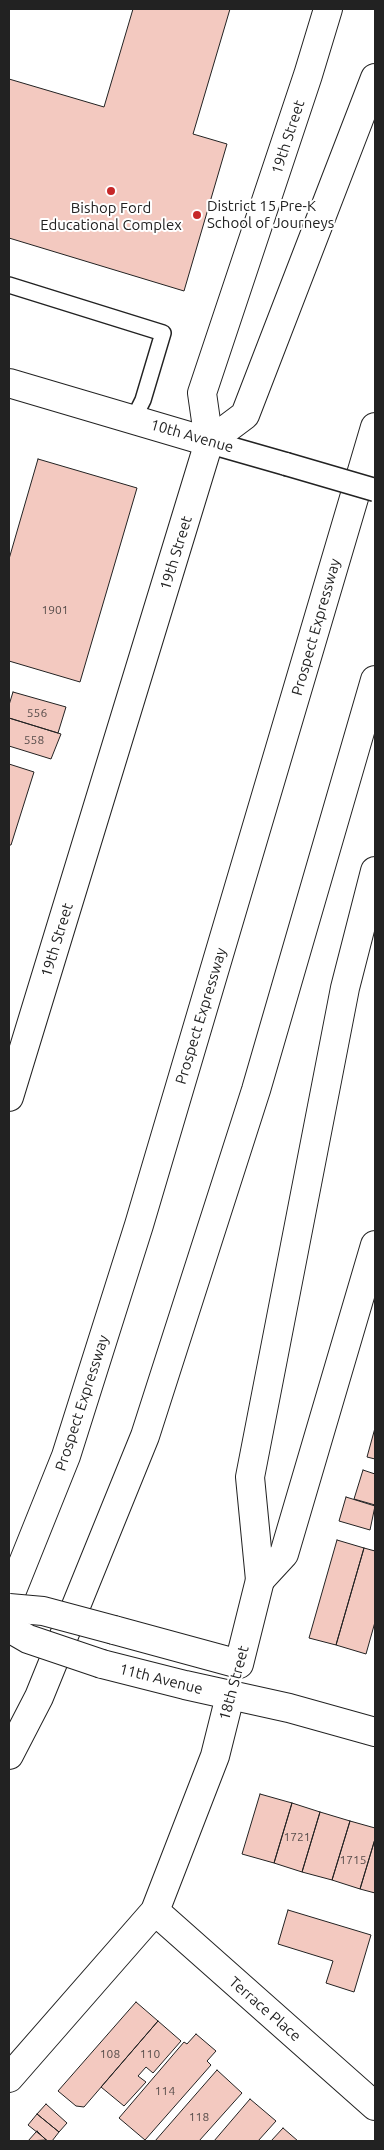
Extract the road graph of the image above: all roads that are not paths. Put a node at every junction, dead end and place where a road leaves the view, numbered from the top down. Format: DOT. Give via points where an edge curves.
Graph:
graph roads {
  1 [pos="328,9"];
  2 [pos="375,78"];
  3 [pos="9,285"];
  4 [pos="9,383"];
  5 [pos="133,420"];
  6 [pos="375,427"];
  7 [pos="209,442"];
  8 [pos="375,490"];
  9 [pos="375,680"];
  10 [pos="375,871"];
  11 [pos="9,1097"];
  12 [pos="375,1245"];
  13 [pos="260,1580"];
  14 [pos="9,1598"];
  15 [pos="9,1608"];
  16 [pos="9,1628"];
  17 [pos="239,1664"];
  18 [pos="230,1696"];
  19 [pos="375,1732"];
  20 [pos="9,1755"];
  21 [pos="155,1911"];
  22 [pos="9,2078"];
  23 [pos="375,2106"];
  1 -- 7 [label="main road, 19th Street" via="202,393"];
  2 -- 7 [label="main road" via="245,415"];
  3 -- 5 [label="lane" via="163,333 143,400"];
  4 -- 5 [label="main road, 10th Avenue"];
  5 -- 7 [label="main road, 10th Avenue"];
  6 -- 14 [label="main road, Prospect Expressway" via="139,1225 66,1456"];
  7 -- 8 [label="street, 10th Avenue, bridge"];
  7 -- 11 [label="main road, 19th Street"];
  9 -- 20 [label="main road" via="256,1090 145,1436 39,1698"];
  10 -- 13 [label="main road" via="345,988 250,1477"];
  12 -- 13 [label="main road, 18th Street" via="284,1554"];
  13 -- 17 [label="main road, 18th Street"];
  15 -- 17 [label="main road, bridge" via="43,1611"];
  16 -- 18 [label="main road, 11th Avenue, bridge" via="28,1639 102,1664"];
  17 -- 18 [label="main road, 18th Street"];
  18 -- 19 [label="main road, 11th Avenue" via="289,1708"];
  18 -- 21 [label="main road, 18th Street" via="215,1756"];
  21 -- 22 [label="main road, 18th Street"];
  21 -- 23 [label="main road, Terrace Place"];
}
